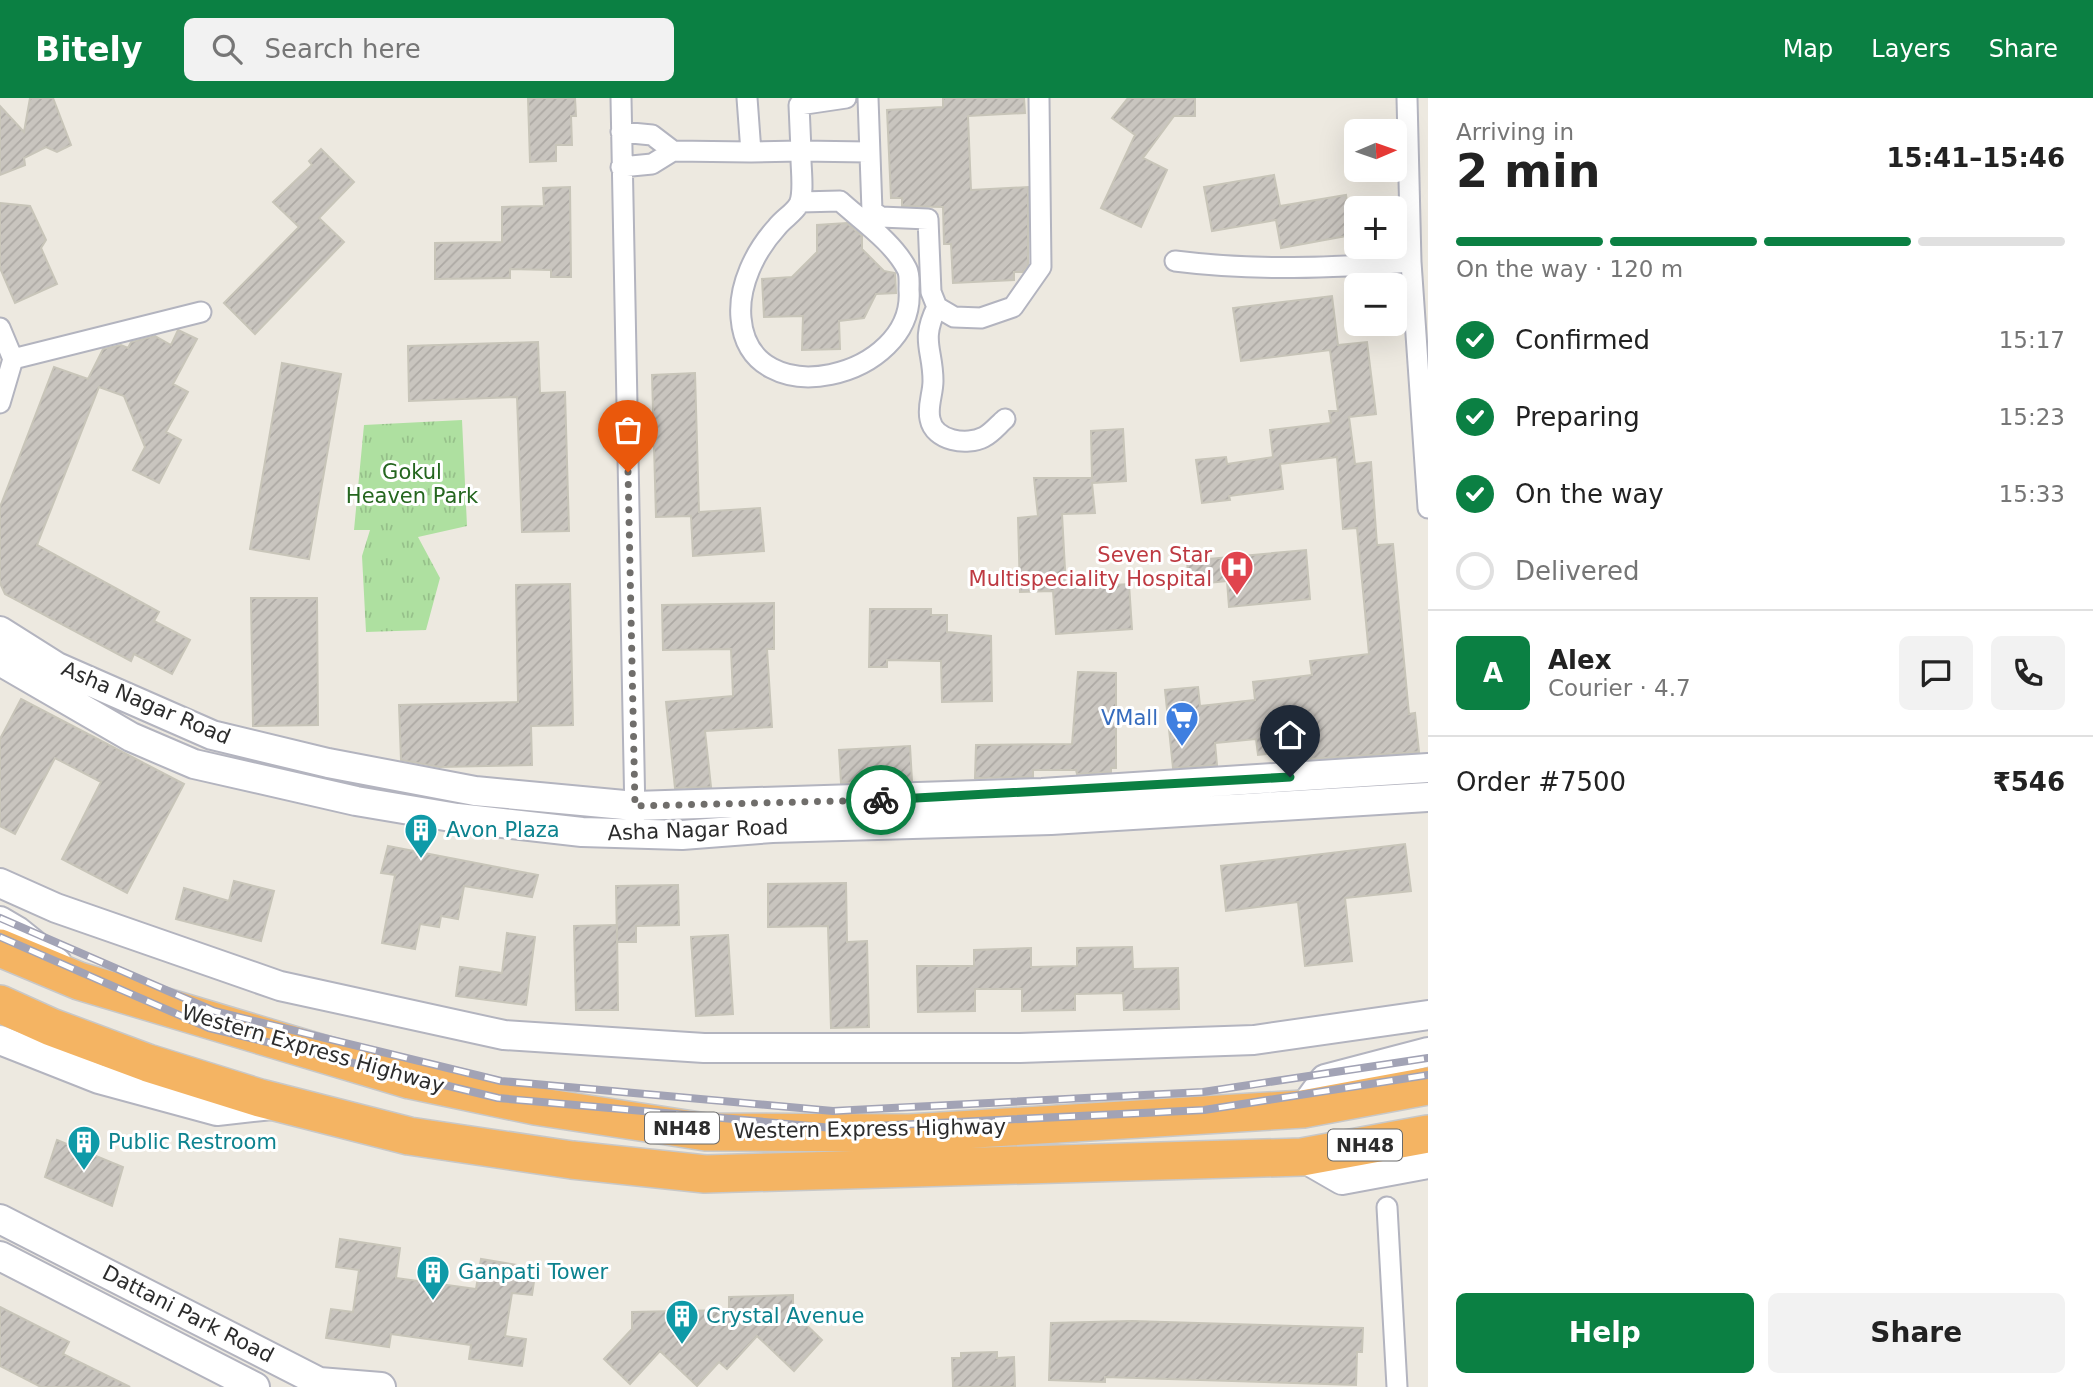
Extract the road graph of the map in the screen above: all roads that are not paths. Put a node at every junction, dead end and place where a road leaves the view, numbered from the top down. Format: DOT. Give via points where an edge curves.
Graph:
graph roads {
  1 [pos="621,98"];
  2 [pos="747,98"];
  3 [pos="846,98"];
  4 [pos="868,98"];
  5 [pos="1039,98"];
  6 [pos="1407,98"];
  7 [pos="621,132"];
  8 [pos="673,150"];
  9 [pos="801,151"];
  10 [pos="751,152"];
  11 [pos="868,152"];
  12 [pos="621,167"];
  13 [pos="800,202"];
  14 [pos="1175,261"];
  15 [pos="1411,262"];
  16 [pos="937,307"];
  17 [pos="201,312"];
  18 [pos="0,328"];
  19 [pos="13,359"];
  20 [pos="0,403"];
  21 [pos="1005,419"];
  22 [pos="1428,508"];
  23 [pos="0,631"];
  24 [pos="0,661"];
  25 [pos="1428,768"];
  26 [pos="1428,797"];
  27 [pos="635,806"];
  28 [pos="635,834"];
  29 [pos="0,883"];
  30 [pos="0,922"];
  31 [pos="0,948"];
  32 [pos="79,981"];
  33 [pos="0,1004"];
  34 [pos="1428,1015"];
  35 [pos="0,1040"];
  36 [pos="1428,1052"];
  37 [pos="1428,1086"];
  38 [pos="285,1104"];
  39 [pos="1303,1109"];
  40 [pos="1428,1134"];
  41 [pos="1302,1157"];
  42 [pos="1428,1164"];
  43 [pos="1387,1207"];
  44 [pos="0,1219"];
  45 [pos="0,1256"];
  46 [pos="83,1261"];
  47 [pos="69,1291"];
  48 [pos="183,1311"];
  49 [pos="170,1343"];
  50 [pos="307,1381"];
  51 [pos="255,1387"];
  52 [pos="381,1387"];
  53 [pos="1397,1387"];
  1 -- 7 [label="street"];
  2 -- 10 [label="street"];
  3 -- 9 [label="street" via="799,105"];
  4 -- 11 [label="street"];
  5 -- 16 [label="street" via="1041,267 1013,307 981,318 954,317"];
  6 -- 15 [label="street"];
  7 -- 8 [label="street" via="652,135"];
  7 -- 12 [label="street"];
  8 -- 10 [label="street"];
  8 -- 12 [label="street" via="652,164"];
  9 -- 10 [label="street"];
  9 -- 11 [label="street"];
  9 -- 13 [label="street"];
  11 -- 16 [label="street" via="875,215 928,219 931,292"];
  12 -- 27 [label="street"];
  13 -- 13 [label="street" via="776,227 748,274 741,321 747,342 766,367 782,375 832,374 878,356 892,339 905,321 910,301 908,271 889,246 840,201"];
  14 -- 15 [label="street" via="1325,269"];
  15 -- 22 [label="street"];
  16 -- 21 [label="street" via="928,326 933,380 930,420 936,431 948,439 965,441 984,437"];
  17 -- 19 [label="street"];
  18 -- 19 [label="street"];
  19 -- 20 [label="street"];
  23 -- 27 [label="street, Asha Nagar Road" via="57,667 212,735 475,791"];
  24 -- 28 [label="street, Asha Nagar Road" via="131,737 194,764 356,801 457,818"];
  25 -- 27 [label="street, Asha Nagar Road" via="1042,793"];
  26 -- 28 [label="street, Asha Nagar Road" via="1051,820"];
  27 -- 28 [label="street"];
  29 -- 34 [label="street" via="56,908 280,986 504,1035 704,1048 1020,1048 1254,1040"];
  30 -- 32 [label="street"];
  31 -- 32 [label="highway, Western Express Highway / NH48"];
  32 -- 39 [label="highway, Western Express Highway / NH48" via="410,1080 535,1106 706,1132 909,1133"];
  33 -- 38 [label="highway, Western Express Highway / NH48" via="148,1063"];
  35 -- 38 [label="street" via="99,1079 217,1111"];
  36 -- 39 [label="street" via="1325,1079"];
  37 -- 39 [label="highway, Western Express Highway / NH48"];
  38 -- 41 [label="highway, Western Express Highway / NH48" via="409,1136 705,1174"];
  40 -- 41 [label="highway, Western Express Highway / NH48"];
  41 -- 42 [label="street" via="1342,1180"];
  43 -- 53 [label="street"];
  44 -- 46 [label="street, Dattani Park Road"];
  45 -- 47 [label="street, Dattani Park Road"];
  46 -- 47 [label="street"];
  46 -- 48 [label="street, Dattani Park Road"];
  47 -- 49 [label="street, Dattani Park Road"];
  48 -- 49 [label="street"];
  48 -- 50 [label="street, Dattani Park Road"];
  49 -- 51 [label="street, Dattani Park Road"];
  50 -- 52 [label="street, Dattani Park Road"];
}
